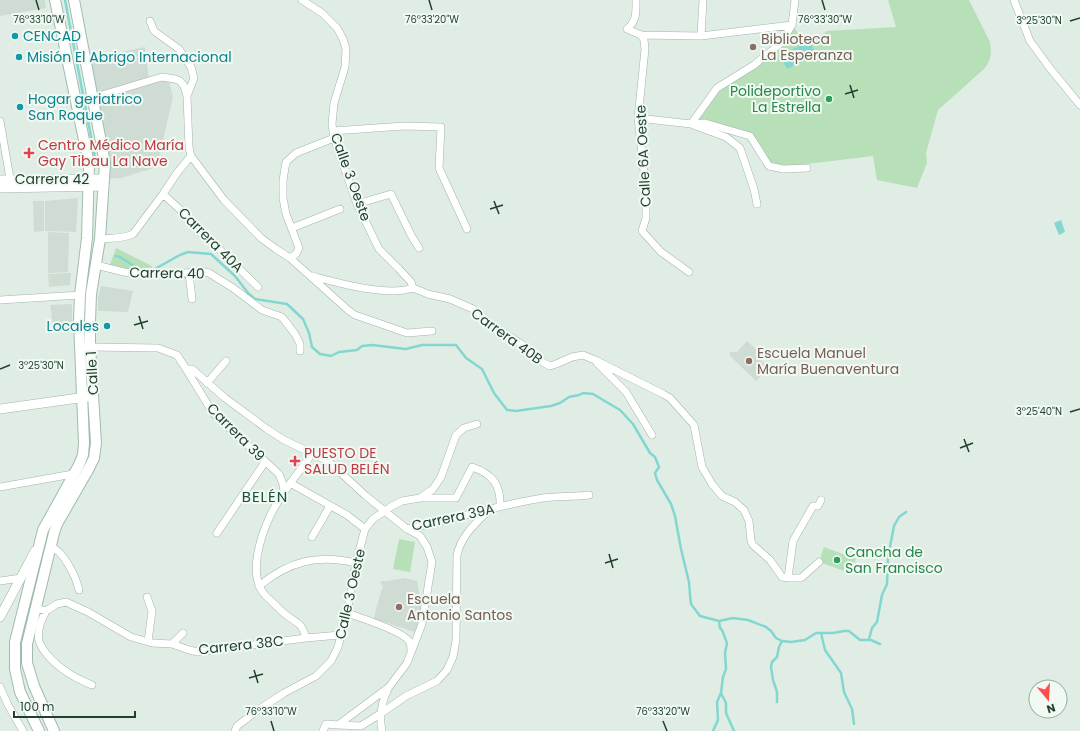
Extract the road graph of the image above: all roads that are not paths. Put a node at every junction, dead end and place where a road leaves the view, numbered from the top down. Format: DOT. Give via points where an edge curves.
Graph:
graph roads {
  1 [pos="55,0"];
  2 [pos="74,0"];
  3 [pos="302,0"];
  4 [pos="634,0"];
  5 [pos="703,0"];
  6 [pos="795,0"];
  7 [pos="1014,0"];
  8 [pos="150,21"];
  9 [pos="792,25"];
  10 [pos="641,35"];
  11 [pos="701,36"];
  12 [pos="186,96"];
  13 [pos="92,98"];
  14 [pos="1080,105"];
  15 [pos="638,118"];
  16 [pos="0,121"];
  17 [pos="691,124"];
  18 [pos="334,134"];
  19 [pos="191,156"];
  20 [pos="807,168"];
  21 [pos="0,180"];
  22 [pos="89,183"];
  23 [pos="104,183"];
  24 [pos="11,184"];
  25 [pos="0,188"];
  26 [pos="163,194"];
  27 [pos="357,204"];
  28 [pos="757,204"];
  29 [pos="340,209"];
  30 [pos="292,228"];
  31 [pos="467,229"];
  32 [pos="100,239"];
  33 [pos="419,248"];
  34 [pos="290,258"];
  35 [pos="96,265"];
  36 [pos="689,272"];
  37 [pos="189,273"];
  38 [pos="312,276"];
  39 [pos="258,287"];
  40 [pos="413,288"];
  41 [pos="80,295"];
  42 [pos="192,298"];
  43 [pos="0,300"];
  44 [pos="432,331"];
  45 [pos="90,347"];
  46 [pos="300,351"];
  47 [pos="226,360"];
  48 [pos="595,360"];
  49 [pos="186,369"];
  50 [pos="207,382"];
  51 [pos="93,396"];
  52 [pos="82,398"];
  53 [pos="0,409"];
  54 [pos="477,424"];
  55 [pos="652,435"];
  56 [pos="312,454"];
  57 [pos="265,462"];
  58 [pos="73,474"];
  59 [pos="290,484"];
  60 [pos="0,487"];
  61 [pos="284,493"];
  62 [pos="589,495"];
  63 [pos="420,498"];
  64 [pos="821,500"];
  65 [pos="330,506"];
  66 [pos="500,507"];
  67 [pos="385,511"];
  68 [pos="488,511"];
  69 [pos="365,529"];
  70 [pos="407,529"];
  71 [pos="217,533"];
  72 [pos="312,537"];
  73 [pos="39,544"];
  74 [pos="50,546"];
  75 [pos="819,562"];
  76 [pos="356,563"];
  77 [pos="21,578"];
  78 [pos="788,578"];
  79 [pos="0,581"];
  80 [pos="259,586"];
  81 [pos="79,590"];
  82 [pos="147,597"];
  83 [pos="36,608"];
  84 [pos="46,611"];
  85 [pos="347,613"];
  86 [pos="0,617"];
  87 [pos="183,633"];
  88 [pos="340,635"];
  89 [pos="306,638"];
  90 [pos="148,642"];
  91 [pos="172,644"];
  92 [pos="411,652"];
  93 [pos="92,685"];
  94 [pos="0,687"];
  95 [pos="389,687"];
  96 [pos="380,714"];
  97 [pos="338,725"];
  98 [pos="23,731"];
  99 [pos="39,731"];
  100 [pos="54,731"];
  101 [pos="234,731"];
  102 [pos="323,731"];
  103 [pos="382,731"];
  1 -- 22 [label="main road, Calle 1" via="89,164"];
  2 -- 13 [label="main road, Calle 1"];
  3 -- 18 [label="street, Calle 3 Oeste" via="322,13 337,28 346,49 345,66 334,103"];
  4 -- 10 [label="street" via="636,14 634,22 627,29"];
  5 -- 11 [label="street"];
  6 -- 9 [label="street"];
  7 -- 14 [label="street" via="1030,41"];
  8 -- 12 [label="street" via="154,32 179,49 191,67 194,78"];
  9 -- 11 [label="street"];
  9 -- 17 [label="street" via="781,43 754,65 717,88"];
  10 -- 11 [label="street"];
  10 -- 15 [label="street, Calle 6A Oeste" via="645,49"];
  12 -- 13 [label="street" via="184,86 180,82 162,77"];
  12 -- 19 [label="street"];
  13 -- 23 [label="main road, Calle 1" via="105,163"];
  15 -- 17 [label="street"];
  15 -- 36 [label="street, Calle 6A Oeste" via="646,190 646,218 642,231 661,252"];
  16 -- 24 [label="street"];
  17 -- 20 [label="street" via="705,123 750,136 769,166 783,169"];
  17 -- 28 [label="street" via="726,137 740,148"];
  18 -- 27 [label="street, Calle 3 Oeste"];
  18 -- 30 [label="street" via="296,153 286,162 283,198"];
  18 -- 31 [label="street" via="404,126 441,127 439,168"];
  19 -- 26 [label="street"];
  19 -- 34 [label="street, Carrera 40B" via="231,207 261,238"];
  21 -- 24 [label="street, Carrera 42"];
  22 -- 23 [label="street, Carrera 42"];
  22 -- 24 [label="street, Carrera 42"];
  22 -- 41 [label="main road, Calle 1" via="87,238"];
  23 -- 32 [label="main road, Calle 1"];
  24 -- 25 [label="street, Carrera 42"];
  26 -- 32 [label="street" via="134,234"];
  26 -- 39 [label="street, Carrera 40A"];
  27 -- 33 [label="street" via="390,194"];
  27 -- 40 [label="street, Calle 3 Oeste" via="379,249 400,269"];
  29 -- 30 [label="street"];
  30 -- 34 [label="street" via="299,248"];
  32 -- 35 [label="main road, Calle 1"];
  34 -- 38 [label="street, Carrera 40B"];
  35 -- 37 [label="street, Carrera 40" via="139,274"];
  35 -- 45 [label="main road, Calle 1" via="91,294"];
  37 -- 42 [label="street"];
  37 -- 46 [label="street, Carrera 40" via="210,273 262,310 282,317 295,334"];
  38 -- 40 [label="street, Carrera 40B" via="366,288 395,291"];
  38 -- 44 [label="street, Carrera 40B" via="355,315 408,333"];
  40 -- 48 [label="street, Carrera 40B" via="450,299 472,309 550,366 583,355"];
  41 -- 43 [label="street"];
  41 -- 52 [label="main road, Calle 1"];
  45 -- 49 [label="street, Carrera 39A" via="158,348 177,355"];
  45 -- 51 [label="main road, Calle 1"];
  47 -- 50 [label="street"];
  48 -- 55 [label="street" via="626,392"];
  48 -- 78 [label="street, Carrera 40B" via="670,398 694,425 702,467 712,484 722,496 744,510 750,522 753,545 770,560 780,575"];
  49 -- 50 [label="street, Carrera 39A" via="192,369"];
  49 -- 57 [label="street, Carrera 39" via="213,413"];
  50 -- 56 [label="street, Carrera 39A" via="266,429"];
  51 -- 52 [label="street"];
  51 -- 74 [label="main road, Calle 1" via="96,443 94,458 57,524"];
  52 -- 53 [label="street"];
  52 -- 58 [label="main road, Calle 1" via="84,449"];
  54 -- 63 [label="street" via="464,428 456,435 441,477 432,489"];
  56 -- 59 [label="street"];
  56 -- 67 [label="street, Carrera 39A" via="328,461"];
  57 -- 61 [label="street, Carrera 39" via="279,474"];
  57 -- 71 [label="street"];
  58 -- 60 [label="street"];
  58 -- 73 [label="main road, Calle 1" via="48,520"];
  59 -- 61 [label="street"];
  59 -- 65 [label="street"];
  61 -- 80 [label="street" via="271,514 260,544 256,561"];
  62 -- 66 [label="street, Carrera 39A" via="541,498"];
  63 -- 66 [label="street, Calle 3 Oeste" via="456,498 472,467 483,470 495,481 501,496"];
  63 -- 67 [label="street, Calle 3 Oeste" via="402,501"];
  64 -- 78 [label="street" via="818,506 813,506 793,541"];
  65 -- 69 [label="street"];
  65 -- 72 [label="street"];
  66 -- 68 [label="street, Carrera 39A"];
  67 -- 69 [label="street, Calle 3 Oeste" via="373,519"];
  67 -- 70 [label="street, Carrera 39A"];
  68 -- 70 [label="street, Carrera 39A"];
  68 -- 96 [label="street" via="460,544 457,555 454,657 437,681 406,696"];
  69 -- 76 [label="street, Calle 3 Oeste"];
  70 -- 92 [label="street" via="420,536 432,562 422,624"];
  73 -- 77 [label="street"];
  73 -- 99 [label="main road, Calle 1" via="15,642 20,692"];
  74 -- 81 [label="street" via="65,560"];
  74 -- 83 [label="main road, Calle 1"];
  75 -- 78 [label="street" via="801,578"];
  76 -- 80 [label="street" via="333,559 310,560 278,572"];
  76 -- 85 [label="street, Calle 3 Oeste"];
  77 -- 79 [label="street"];
  77 -- 86 [label="street"];
  80 -- 89 [label="street" via="286,615 298,622"];
  82 -- 90 [label="street" via="152,611"];
  83 -- 84 [label="street"];
  83 -- 100 [label="main road, Calle 1" via="27,644 27,663"];
  84 -- 90 [label="street, Carrera 38C" via="66,602 131,637"];
  84 -- 93 [label="street" via="38,634 39,642 56,665 71,676"];
  85 -- 88 [label="street, Calle 3 Oeste"];
  85 -- 92 [label="street" via="405,637 410,642"];
  87 -- 91 [label="street"];
  88 -- 89 [label="street, Carrera 38C"];
  88 -- 101 [label="street, Calle 3 Oeste" via="338,647 331,661 316,676 258,710"];
  89 -- 91 [label="street, Carrera 38C" via="198,652"];
  90 -- 91 [label="street, Carrera 38C"];
  92 -- 95 [label="street" via="407,663"];
  94 -- 98 [label="street"];
  95 -- 96 [label="street"];
  95 -- 97 [label="street"];
  96 -- 97 [label="street" via="361,726"];
  96 -- 103 [label="street"];
  97 -- 102 [label="street" via="326,724"];
}
